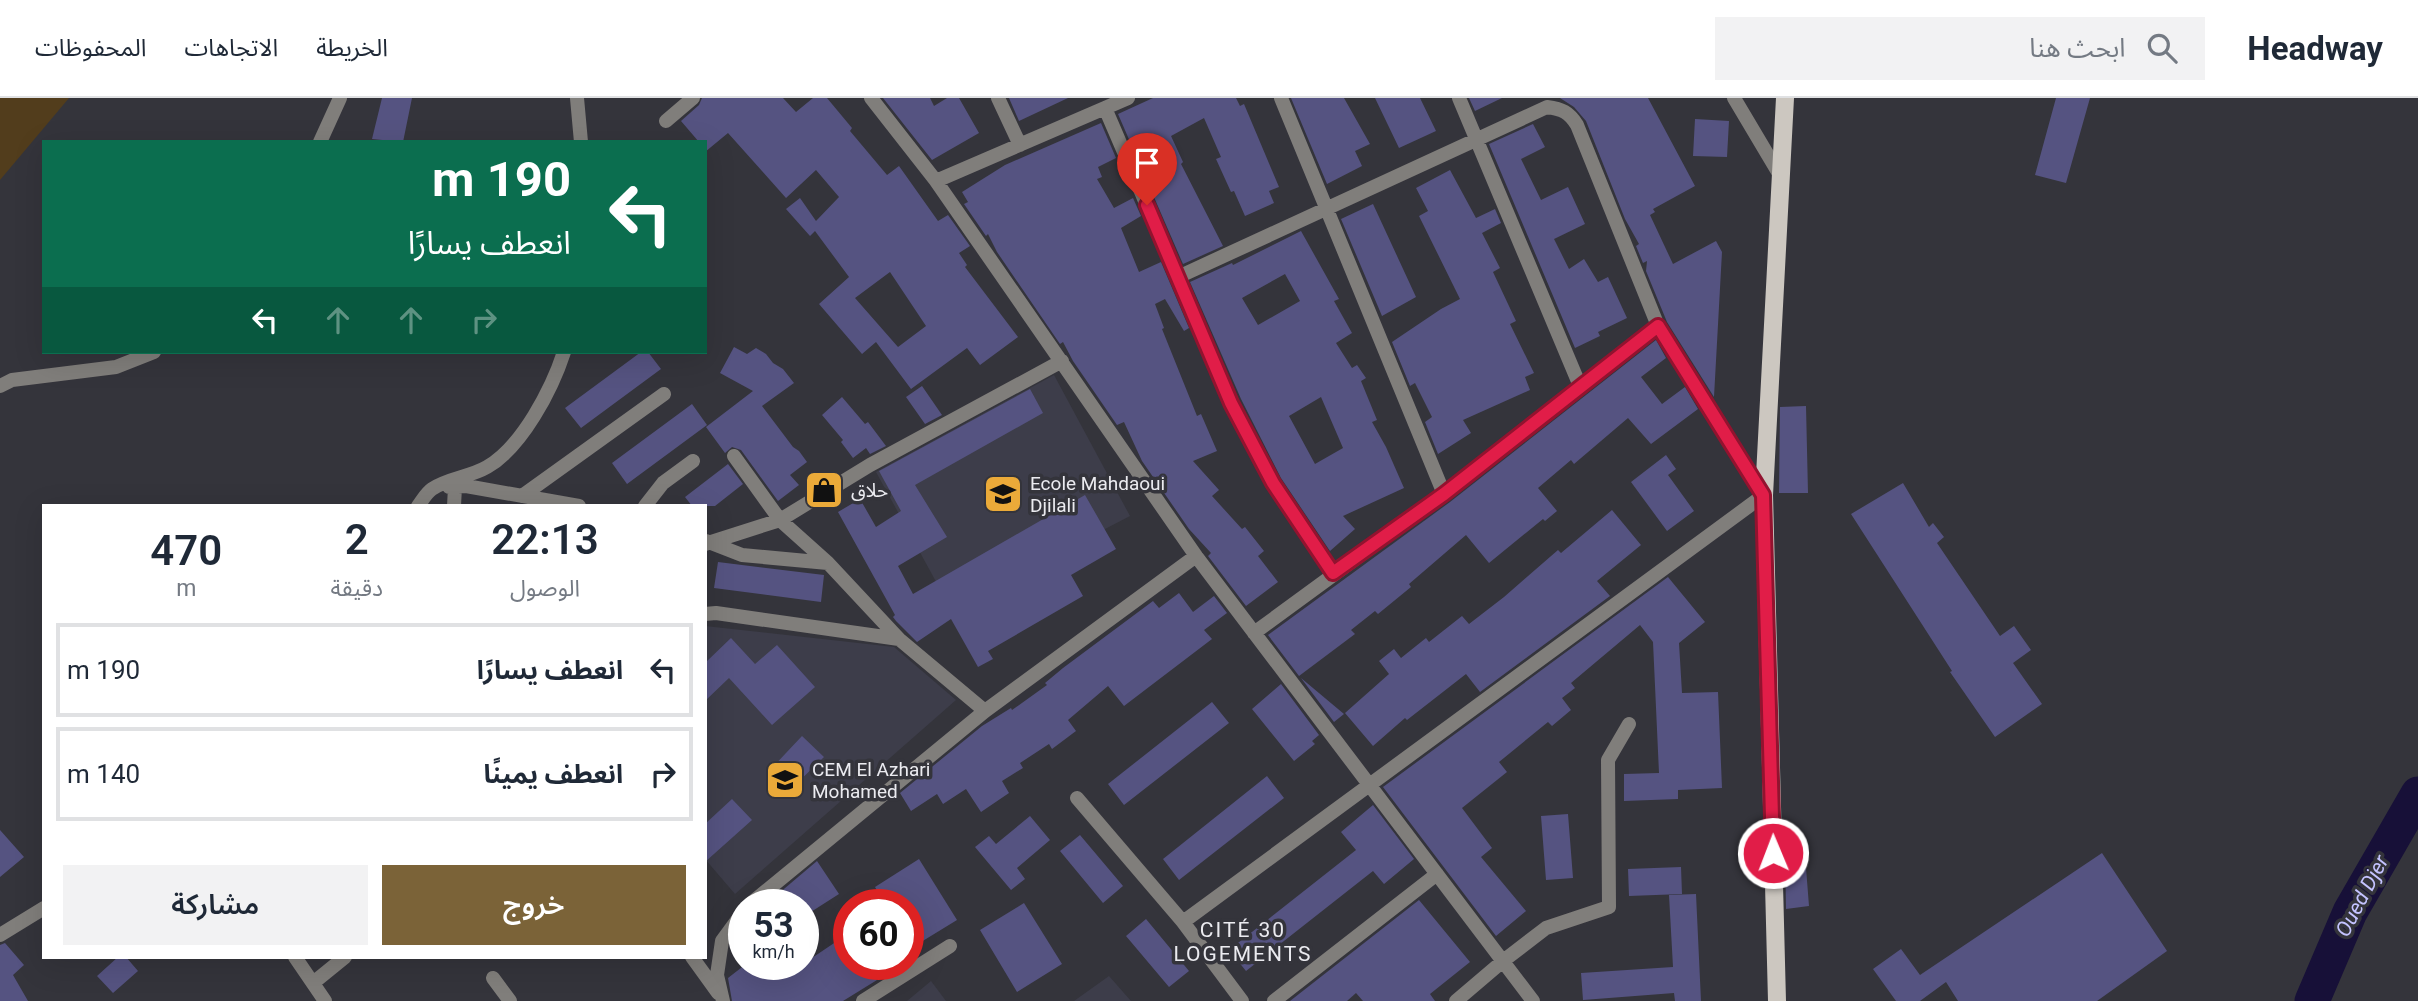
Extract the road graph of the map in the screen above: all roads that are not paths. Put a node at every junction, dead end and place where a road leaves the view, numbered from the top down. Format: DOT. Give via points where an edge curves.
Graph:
graph roads {
  1 [pos="340,98"];
  2 [pos="577,98"];
  3 [pos="693,98"];
  4 [pos="871,98"];
  5 [pos="998,98"];
  6 [pos="1128,98"];
  7 [pos="1281,98"];
  8 [pos="1458,98"];
  9 [pos="1734,98"];
  10 [pos="1785,98"];
  11 [pos="1105,108"];
  12 [pos="666,121"];
  13 [pos="321,140"];
  14 [pos="582,140"];
  15 [pos="1476,140"];
  16 [pos="1020,145"];
  17 [pos="1781,177"];
  18 [pos="936,181"];
  19 [pos="1328,209"];
  20 [pos="1178,278"];
  21 [pos="1658,326"];
  22 [pos="149,354"];
  23 [pos="563,354"];
  24 [pos="1062,361"];
  25 [pos="0,386"];
  26 [pos="1580,386"];
  27 [pos="664,394"];
  28 [pos="734,456"];
  29 [pos="693,461"];
  30 [pos="455,487"];
  31 [pos="431,489"];
  32 [pos="1444,494"];
  33 [pos="1763,495"];
  34 [pos="522,496"];
  35 [pos="420,504"];
  36 [pos="454,504"];
  37 [pos="568,504"];
  38 [pos="647,504"];
  39 [pos="780,520"];
  40 [pos="707,542"];
  41 [pos="1196,556"];
  42 [pos="828,563"];
  43 [pos="1333,573"];
  44 [pos="707,614"];
  45 [pos="1254,633"];
  46 [pos="899,639"];
  47 [pos="985,711"];
  48 [pos="1629,724"];
  49 [pos="1368,784"];
  50 [pos="1077,798"];
  51 [pos="1437,874"];
  52 [pos="768,889"];
  53 [pos="42,909"];
  54 [pos="1182,922"];
  55 [pos="728,933"];
  56 [pos="0,935"];
  57 [pos="950,946"];
  58 [pos="296,959"];
  59 [pos="343,959"];
  60 [pos="693,959"];
  61 [pos="1503,961"];
  62 [pos="493,978"];
  63 [pos="313,983"];
  64 [pos="1778,998"];
  65 [pos="722,1000"];
  66 [pos="325,1001"];
  67 [pos="510,1001"];
  68 [pos="863,1001"];
  69 [pos="1242,1001"];
  70 [pos="1274,1001"];
  71 [pos="1456,1001"];
  72 [pos="1534,1001"];
  1 -- 13 [label="street"];
  2 -- 14 [label="street"];
  3 -- 12 [label="street"];
  4 -- 18 [label="street"];
  5 -- 16 [label="street"];
  6 -- 11 [label="street"];
  7 -- 19 [label="street"];
  8 -- 15 [label="street"];
  9 -- 17 [label="street"];
  10 -- 17 [label="main road"];
  11 -- 16 [label="street"];
  11 -- 20 [label="street"];
  15 -- 19 [label="street"];
  15 -- 21 [label="street" via="1547,107 1570,114"];
  15 -- 26 [label="street"];
  16 -- 18 [label="street"];
  17 -- 33 [label="main road"];
  18 -- 24 [label="street"];
  19 -- 20 [label="street"];
  19 -- 32 [label="street"];
  20 -- 43 [label="street" via="1231,403 1273,483"];
  21 -- 26 [label="street"];
  21 -- 33 [label="street"];
  22 -- 25 [label="street" via="116,367 12,380"];
  23 -- 31 [label="street" via="555,378 522,432 499,459"];
  24 -- 39 [label="street" via="870,465"];
  24 -- 41 [label="street"];
  26 -- 32 [label="street"];
  27 -- 34 [label="street"];
  28 -- 39 [label="street"];
  29 -- 38 [label="street" via="663,483"];
  30 -- 31 [label="street"];
  30 -- 34 [label="street"];
  30 -- 36 [label="street"];
  31 -- 35 [label="street"];
  32 -- 43 [label="street"];
  33 -- 49 [label="street"];
  33 -- 64 [label="main road"];
  34 -- 37 [label="street"];
  39 -- 40 [label="street"];
  39 -- 42 [label="street"];
  40 -- 42 [label="street" via="742,555"];
  41 -- 45 [label="street"];
  41 -- 47 [label="street"];
  42 -- 46 [label="street"];
  43 -- 45 [label="street"];
  44 -- 46 [label="street"];
  45 -- 49 [label="street"];
  46 -- 47 [label="street"];
  47 -- 52 [label="street"];
  48 -- 61 [label="street" via="1608,760 1609,907 1546,928"];
  49 -- 51 [label="street"];
  49 -- 54 [label="street"];
  50 -- 54 [label="street"];
  51 -- 61 [label="street"];
  51 -- 70 [label="street"];
  53 -- 56 [label="street"];
  54 -- 69 [label="street"];
  55 -- 65 [label="street" via="722,941 717,975"];
  57 -- 68 [label="street"];
  58 -- 63 [label="street"];
  59 -- 63 [label="street"];
  60 -- 65 [label="street"];
  61 -- 71 [label="street"];
  61 -- 72 [label="street"];
  62 -- 67 [label="street"];
  63 -- 66 [label="street"];
}
